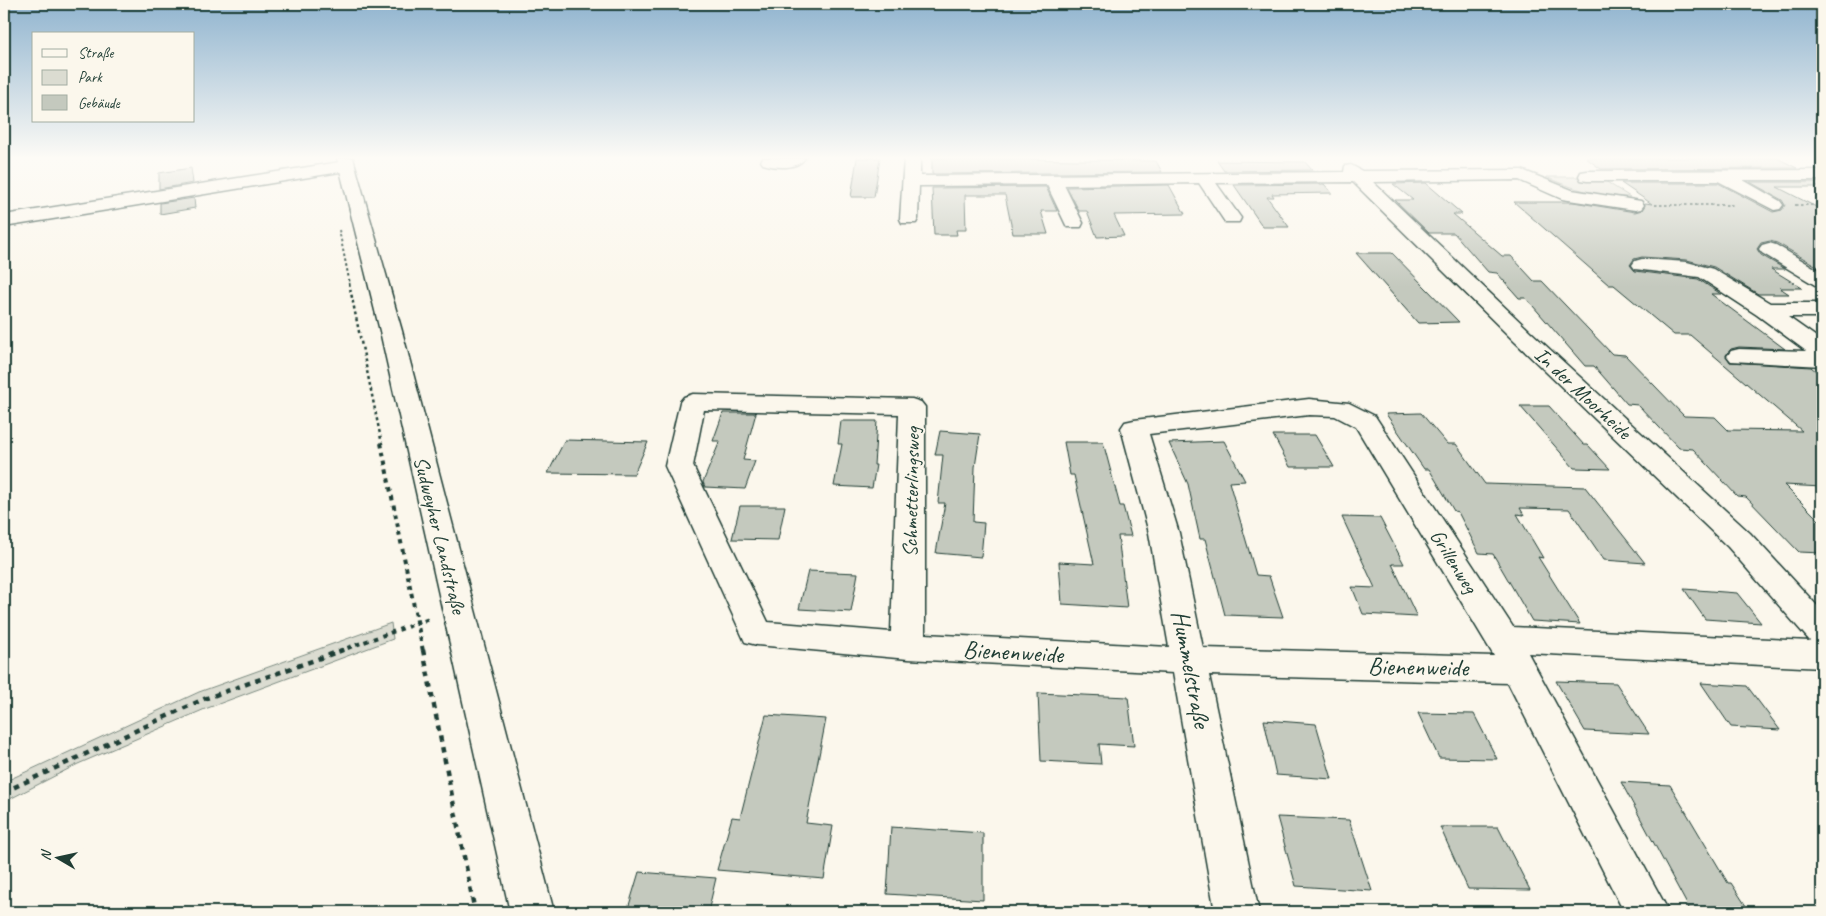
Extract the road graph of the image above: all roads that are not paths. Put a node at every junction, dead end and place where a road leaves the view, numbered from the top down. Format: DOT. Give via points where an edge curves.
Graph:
graph roads {
  1 [pos="121,201"];
  2 [pos="356,201"];
  3 [pos="911,201"];
  4 [pos="1063,201"];
  5 [pos="1220,201"];
  6 [pos="1384,201"];
  7 [pos="1603,201"];
  8 [pos="1766,201"];
  9 [pos="1774,205"];
  10 [pos="1635,206"];
  11 [pos="1232,218"];
  12 [pos="910,219"];
  13 [pos="4,221"];
  14 [pos="1074,223"];
  15 [pos="1769,249"];
  16 [pos="1642,265"];
  17 [pos="1822,281"];
  18 [pos="1765,310"];
  19 [pos="1822,310"];
  20 [pos="1822,352"];
  21 [pos="1739,356"];
  22 [pos="1822,358"];
  23 [pos="693,402"];
  24 [pos="1134,428"];
  25 [pos="1822,633"];
  26 [pos="1503,639"];
  27 [pos="908,646"];
  28 [pos="1822,655"];
  29 [pos="1190,662"];
  30 [pos="1519,670"];
  31 [pos="532,912"];
  32 [pos="1237,912"];
  33 [pos="1647,912"];
  1 -- 13 [label="street"];
  2 -- 31 [label="street, Sudweyher Landstraße" via="391,331"];
  3 -- 12 [label="street"];
  4 -- 14 [label="street"];
  5 -- 11 [label="street"];
  6 -- 25 [label="street, In der Moorheide" via="1523,337 1739,540"];
  7 -- 10 [label="street"];
  8 -- 9 [label="street"];
  15 -- 17 [label="street"];
  16 -- 18 [label="street" via="1687,268 1706,273"];
  18 -- 19 [label="street"];
  18 -- 20 [label="street"];
  21 -- 22 [label="street"];
  23 -- 27 [label="street, Bienenweide" via="680,466 757,633"];
  23 -- 27 [label="street, Schmetterlingsweg" via="912,407"];
  24 -- 26 [label="street, Grillenweg" via="1309,407 1340,408 1366,422"];
  24 -- 29 [label="street, Hummelstraße" via="1164,533"];
  26 -- 28 [label="street"];
  26 -- 30 [label="street, Grillenweg"];
  27 -- 29 [label="street, Bienenweide"];
  29 -- 30 [label="street, Bienenweide"];
  29 -- 32 [label="street, Hummelstraße"];
  30 -- 33 [label="street, Grillenweg"];
}
